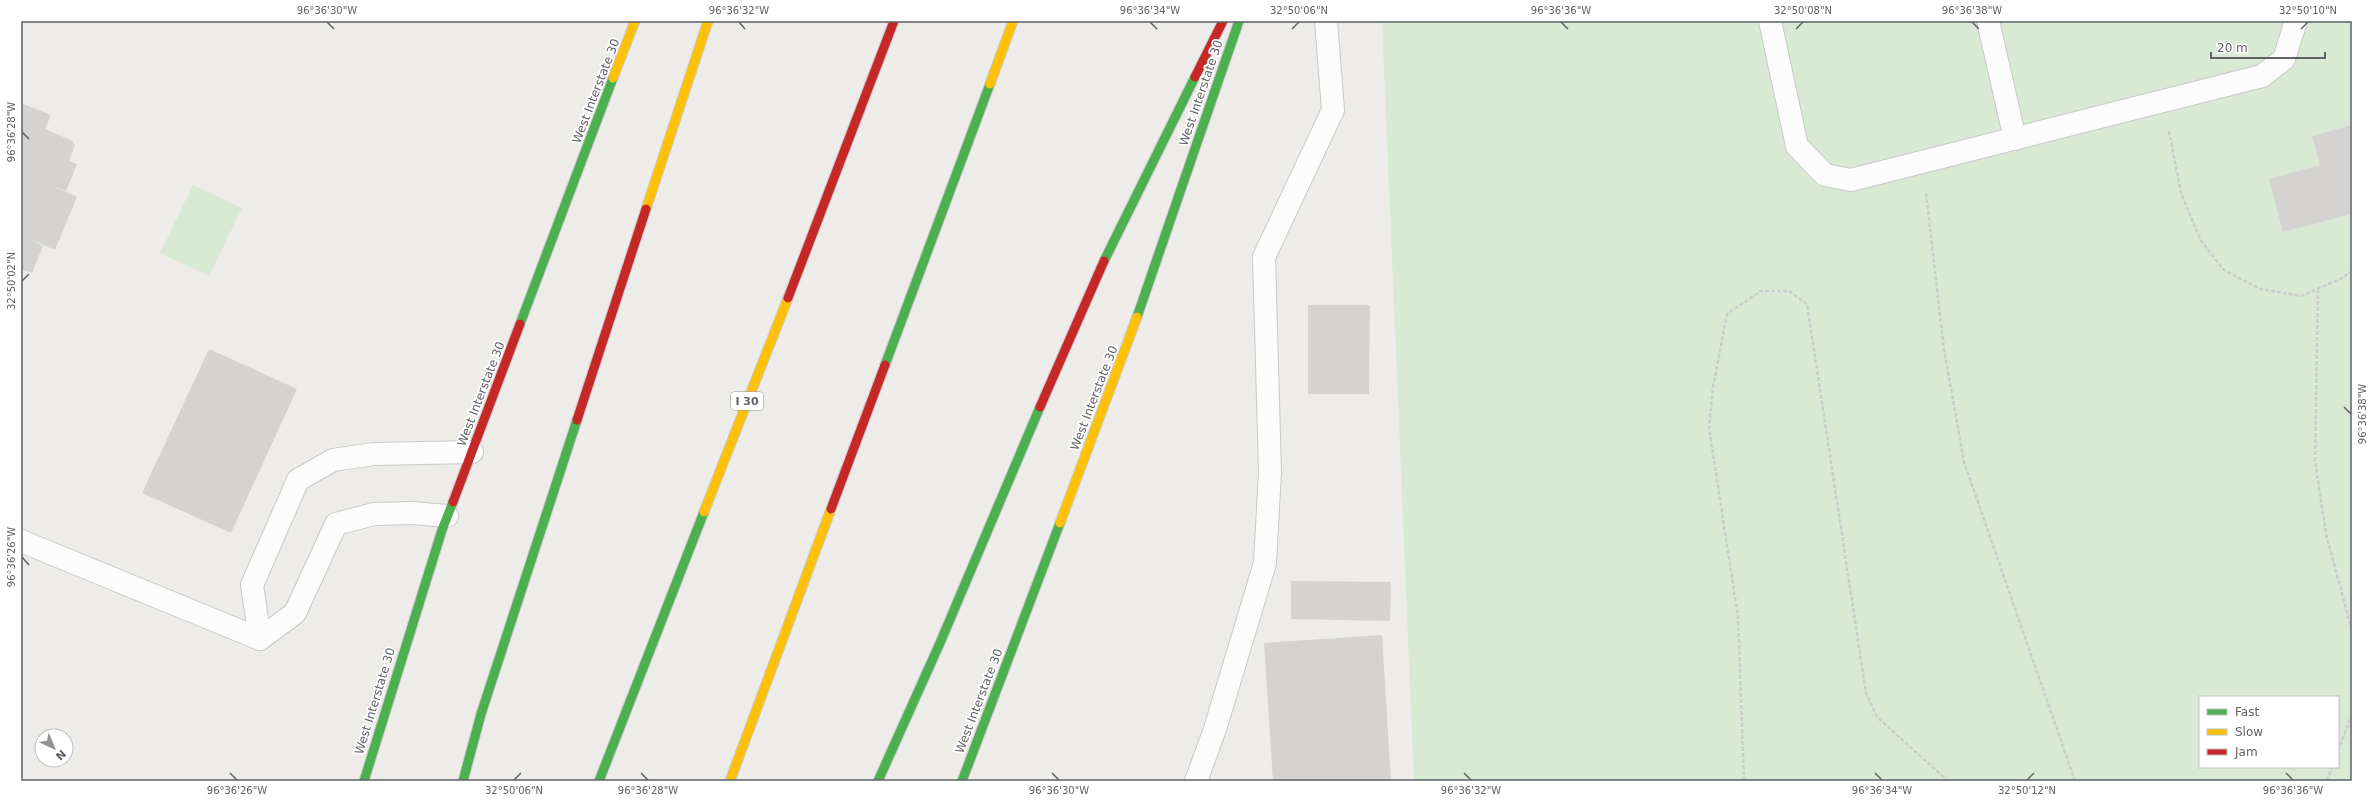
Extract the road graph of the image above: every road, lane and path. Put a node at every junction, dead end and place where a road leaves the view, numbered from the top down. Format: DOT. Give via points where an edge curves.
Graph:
graph roads {
  1 [pos="635,21"];
  2 [pos="708,21"];
  3 [pos="894,21"];
  4 [pos="1013,21"];
  5 [pos="1224,21"];
  6 [pos="1239,21"];
  7 [pos="1326,21"];
  8 [pos="1770,21"];
  9 [pos="1988,21"];
  10 [pos="2296,21"];
  11 [pos="2164,101"];
  12 [pos="2015,139"];
  13 [pos="1922,162"];
  14 [pos="2352,270"];
  15 [pos="2318,289"];
  16 [pos="472,452"];
  17 [pos="447,516"];
  18 [pos="21,541"];
  19 [pos="2352,631"];
  20 [pos="260,639"];
  21 [pos="2352,714"];
  22 [pos="2339,748"];
  23 [pos="2332,768"];
  24 [pos="364,781"];
  25 [pos="463,781"];
  26 [pos="599,781"];
  27 [pos="730,781"];
  28 [pos="878,781"];
  29 [pos="962,781"];
  30 [pos="1196,781"];
  31 [pos="1744,781"];
  32 [pos="1948,781"];
  33 [pos="2075,781"];
  34 [pos="2327,781"];
  1 -- 16 [label="main road, West Interstate 30"];
  2 -- 25 [label="main road" via="481,714"];
  3 -- 26 [label="main road, I 30"];
  4 -- 27 [label="main road"];
  5 -- 28 [label="main road" via="1095,278 940,643"];
  6 -- 29 [label="main road, West Interstate 30" via="1129,339"];
  7 -- 30 [label="lane" via="1332,110 1264,257 1270,472 1265,563 1215,729"];
  8 -- 13 [label="lane" via="1796,146 1824,175 1851,180"];
  9 -- 12 [label="lane"];
  10 -- 11 [label="lane" via="2284,59 2262,76"];
  11 -- 12 [label="lane"];
  11 -- 15 [label="path" via="2181,193 2201,241 2224,270 2260,289 2301,296"];
  12 -- 13 [label="lane"];
  13 -- 33 [label="path" via="1944,349 1964,462"];
  14 -- 15 [label="path" via="2342,278"];
  15 -- 19 [label="path" via="2315,460 2326,534"];
  16 -- 17 [label="main road, West Interstate 30"];
  16 -- 20 [label="lane" via="374,454 333,460 298,480 252,585"];
  17 -- 20 [label="lane" via="413,513 374,514 336,524 295,613"];
  17 -- 24 [label="main road, West Interstate 30"];
  18 -- 20 [label="lane"];
  21 -- 22 [label="path"];
  23 -- 34 [label="path"];
  31 -- 32 [label="path" via="1738,617 1709,428 1713,387 1727,314 1761,291 1789,291 1807,304 1866,693 1877,716"];
}
